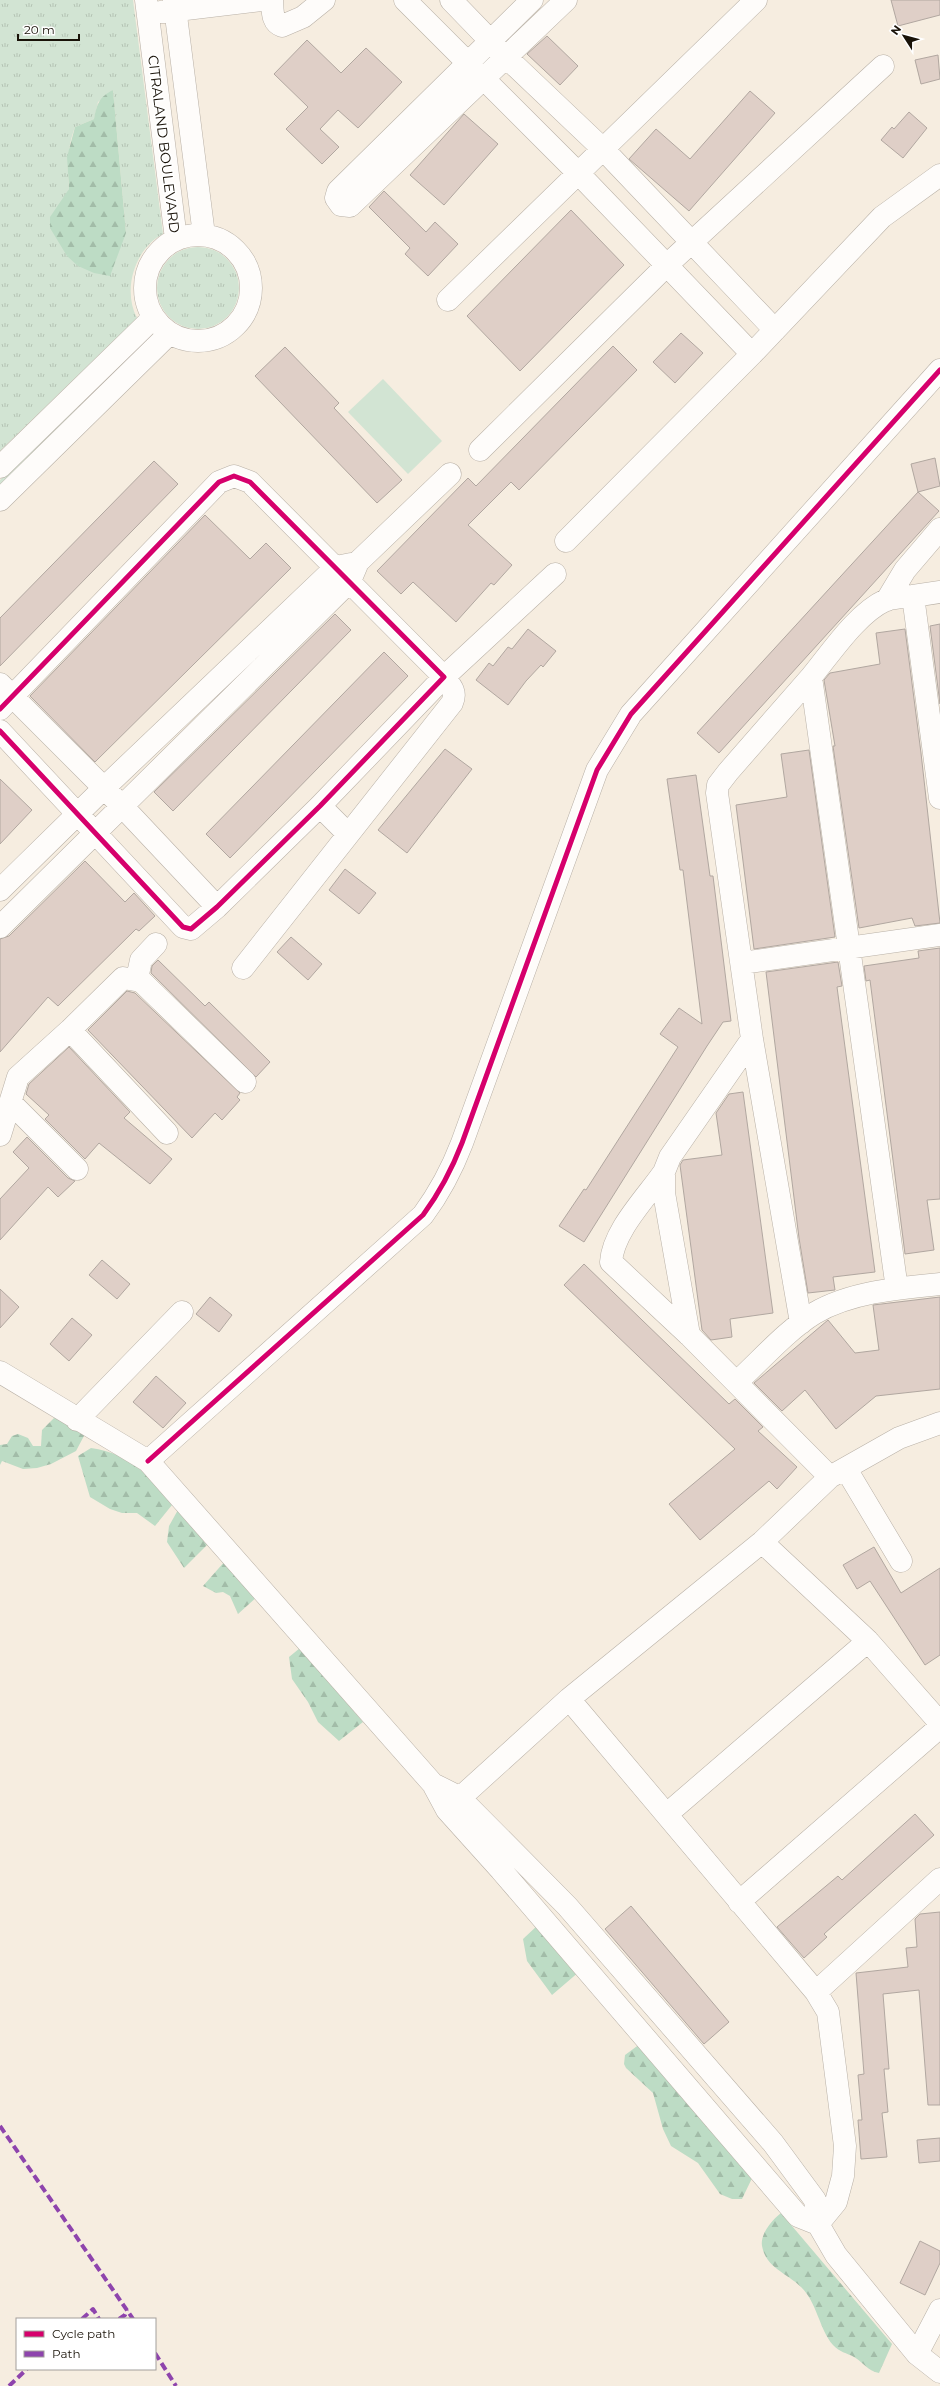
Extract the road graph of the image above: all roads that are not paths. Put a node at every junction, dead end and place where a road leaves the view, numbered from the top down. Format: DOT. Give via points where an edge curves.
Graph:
graph roads {
  1 [pos="262,0"];
  2 [pos="272,0"];
  3 [pos="324,0"];
  4 [pos="405,0"];
  5 [pos="451,0"];
  6 [pos="532,0"];
  7 [pos="566,0"];
  8 [pos="756,0"];
  9 [pos="175,5"];
  10 [pos="147,7"];
  11 [pos="491,40"];
  12 [pos="507,58"];
  13 [pos="469,62"];
  14 [pos="883,66"];
  15 [pos="485,79"];
  16 [pos="604,150"];
  17 [pos="579,174"];
  18 [pos="940,175"];
  19 [pos="204,235"];
  20 [pos="176,239"];
  21 [pos="692,242"];
  22 [pos="668,264"];
  23 [pos="448,300"];
  24 [pos="153,318"];
  25 [pos="775,330"];
  26 [pos="169,334"];
  27 [pos="752,354"];
  28 [pos="940,370"];
  29 [pos="480,450"];
  30 [pos="0,467"];
  31 [pos="450,474"];
  32 [pos="0,500"];
  33 [pos="940,529"];
  34 [pos="566,541"];
  35 [pos="348,570"];
  36 [pos="555,574"];
  37 [pos="940,592"];
  38 [pos="913,596"];
  39 [pos="887,600"];
  40 [pos="444,677"];
  41 [pos="811,677"];
  42 [pos="4,697"];
  43 [pos="0,731"];
  44 [pos="104,788"];
  45 [pos="940,798"];
  46 [pos="122,806"];
  47 [pos="320,806"];
  48 [pos="77,815"];
  49 [pos="348,833"];
  50 [pos="95,834"];
  51 [pos="0,890"];
  52 [pos="217,907"];
  53 [pos="0,927"];
  54 [pos="940,935"];
  55 [pos="156,944"];
  56 [pos="849,947"];
  57 [pos="742,963"];
  58 [pos="243,968"];
  59 [pos="137,979"];
  60 [pos="70,1030"];
  61 [pos="752,1039"];
  62 [pos="245,1082"];
  63 [pos="11,1103"];
  64 [pos="167,1133"];
  65 [pos="0,1135"];
  66 [pos="77,1168"];
  67 [pos="664,1172"];
  68 [pos="940,1284"];
  69 [pos="897,1289"];
  70 [pos="182,1312"];
  71 [pos="801,1323"];
  72 [pos="689,1335"];
  73 [pos="0,1372"];
  74 [pos="737,1382"];
  75 [pos="77,1420"];
  76 [pos="940,1423"];
  77 [pos="148,1461"];
  78 [pos="838,1473"];
  79 [pos="762,1542"];
  80 [pos="900,1561"];
  81 [pos="868,1641"];
  82 [pos="569,1699"];
  83 [pos="940,1723"];
  84 [pos="940,1727"];
  85 [pos="453,1803"];
  86 [pos="667,1814"];
  87 [pos="940,1879"];
  88 [pos="739,1902"];
  89 [pos="816,1992"];
  90 [pos="818,2224"];
  91 [pos="940,2310"];
  92 [pos="917,2354"];
  93 [pos="940,2371"];
  1 -- 9 [label="street"];
  2 -- 3 [label="street" via="273,16 282,26 303,17"];
  4 -- 13 [label="street"];
  5 -- 11 [label="street"];
  6 -- 11 [label="street"];
  7 -- 12 [label="street"];
  8 -- 16 [label="street"];
  9 -- 10 [label="street"];
  9 -- 19 [label="street, CITRALAND BOULEVARD"];
  10 -- 20 [label="street, CITRALAND BOULEVARD"];
  11 -- 12 [label="street"];
  11 -- 13 [label="street"];
  12 -- 15 [label="street"];
  12 -- 16 [label="street"];
  13 -- 15 [label="street"];
  13 -- 15 [label="street" via="338,191 336,198 341,205 350,206"];
  14 -- 21 [label="street"];
  15 -- 17 [label="street"];
  16 -- 17 [label="street"];
  16 -- 21 [label="street"];
  17 -- 22 [label="street"];
  17 -- 23 [label="street"];
  18 -- 25 [label="street" via="882,217"];
  19 -- 20 [label="street, CITRALAND BOULEVARD"];
  19 -- 26 [label="street, CITRALAND BOULEVARD" via="220,239 242,257 251,283 246,311 239,323 216,339 188,342"];
  20 -- 24 [label="street, CITRALAND BOULEVARD" via="156,254 149,266 144,294"];
  21 -- 22 [label="street"];
  21 -- 25 [label="street"];
  22 -- 27 [label="street"];
  22 -- 29 [label="street"];
  24 -- 26 [label="street, CITRALAND BOULEVARD"];
  24 -- 30 [label="street"];
  25 -- 27 [label="street"];
  26 -- 32 [label="street"];
  27 -- 34 [label="street"];
  28 -- 77 [label="street" via="631,714 612,742 597,770 462,1143 450,1172 427,1210"];
  31 -- 35 [label="street"];
  33 -- 39 [label="street" via="905,570"];
  35 -- 40 [label="street"];
  35 -- 42 [label="street" via="250,482 234,476 219,482"];
  35 -- 44 [label="street"];
  35 -- 46 [label="street"];
  36 -- 40 [label="street"];
  37 -- 38 [label="street"];
  38 -- 39 [label="street"];
  38 -- 45 [label="street"];
  39 -- 41 [label="street" via="873,607 857,623"];
  40 -- 47 [label="street"];
  40 -- 49 [label="street" via="454,690 455,697 452,703"];
  41 -- 56 [label="street"];
  41 -- 57 [label="street" via="718,786 717,800"];
  42 -- 44 [label="street"];
  43 -- 48 [label="street"];
  44 -- 46 [label="street"];
  44 -- 48 [label="street"];
  46 -- 50 [label="street"];
  46 -- 52 [label="street"];
  47 -- 49 [label="street"];
  47 -- 52 [label="street"];
  48 -- 50 [label="street"];
  48 -- 51 [label="street"];
  49 -- 58 [label="street"];
  50 -- 52 [label="street" via="187,929 194,927"];
  50 -- 53 [label="street"];
  54 -- 56 [label="street"];
  55 -- 59 [label="street" via="141,960"];
  56 -- 57 [label="street"];
  56 -- 69 [label="street"];
  57 -- 61 [label="street"];
  59 -- 60 [label="street" via="123,978 119,981"];
  59 -- 62 [label="street"];
  60 -- 63 [label="street" via="18,1077 13,1087"];
  60 -- 64 [label="street"];
  61 -- 67 [label="street" via="677,1145"];
  61 -- 71 [label="street"];
  63 -- 65 [label="street"];
  63 -- 66 [label="street"];
  67 -- 72 [label="street" via="664,1193"];
  67 -- 72 [label="street" via="621,1232 612,1250 611,1262"];
  68 -- 69 [label="street"];
  69 -- 71 [label="street" via="841,1301"];
  70 -- 75 [label="street"];
  71 -- 74 [label="street"];
  72 -- 74 [label="street"];
  73 -- 75 [label="street"];
  74 -- 78 [label="street"];
  75 -- 77 [label="street"];
  76 -- 78 [label="street" via="899,1438"];
  77 -- 85 [label="street" via="433,1784"];
  78 -- 79 [label="street"];
  78 -- 80 [label="street"];
  79 -- 81 [label="street"];
  79 -- 82 [label="street"];
  81 -- 83 [label="street"];
  81 -- 86 [label="street"];
  82 -- 85 [label="street"];
  82 -- 86 [label="street"];
  84 -- 88 [label="street"];
  85 -- 90 [label="street" via="512,1882 798,2216"];
  85 -- 90 [label="street" via="567,1906 774,2143 815,2200"];
  86 -- 88 [label="street"];
  87 -- 89 [label="street"];
  88 -- 89 [label="street"];
  89 -- 90 [label="street" via="828,2012 845,2146 843,2176 836,2202"];
  90 -- 92 [label="street" via="836,2255"];
  91 -- 92 [label="street"];
  92 -- 93 [label="street"];
}
